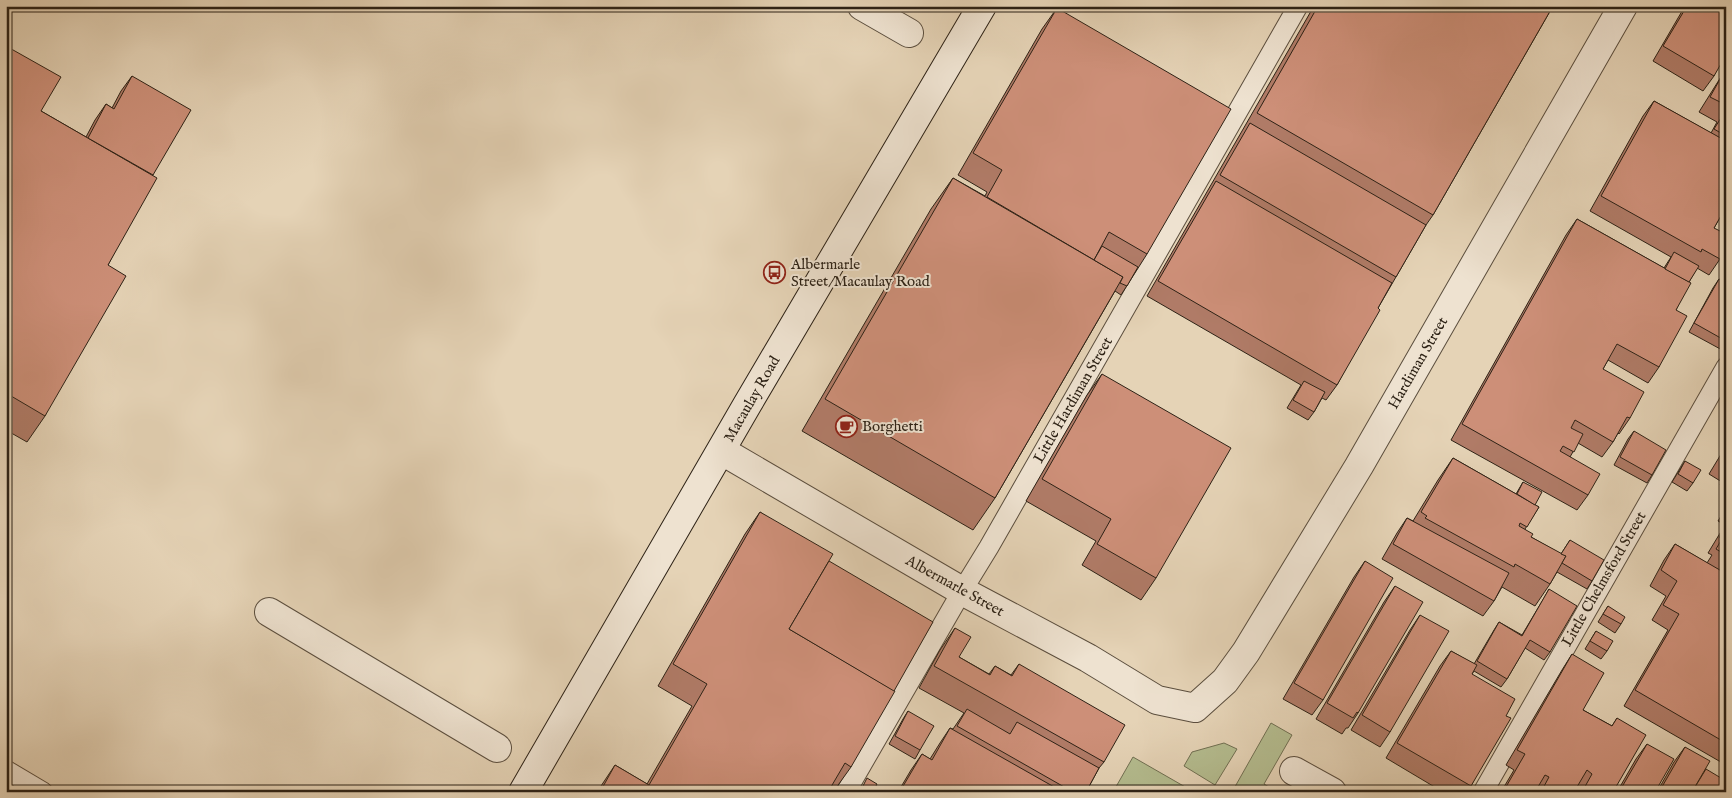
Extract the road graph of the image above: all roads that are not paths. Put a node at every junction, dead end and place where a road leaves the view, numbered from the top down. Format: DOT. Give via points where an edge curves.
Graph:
graph roads {
  1 [pos="862,6"];
  2 [pos="982,6"];
  3 [pos="1298,6"];
  4 [pos="1623,6"];
  5 [pos="909,33"];
  6 [pos="1726,367"];
  7 [pos="722,451"];
  8 [pos="962,591"];
  9 [pos="269,612"];
  10 [pos="1195,708"];
  11 [pos="497,748"];
  12 [pos="6,770"];
  13 [pos="1294,771"];
  14 [pos="43,792"];
  15 [pos="523,792"];
  16 [pos="846,792"];
  17 [pos="1332,792"];
  18 [pos="1483,792"];
  1 -- 5 [label="street"];
  2 -- 7 [label="street, Macaulay Road"];
  3 -- 8 [label="lane, Little Hardiman Street"];
  4 -- 10 [label="street, Hardiman Street" via="1359,466 1272,610 1225,681"];
  6 -- 18 [label="lane, Little Chelmsford Street"];
  7 -- 8 [label="street, Albermarle Street"];
  7 -- 15 [label="street, Macaulay Road"];
  8 -- 10 [label="street, Albermarle Street" via="1088,658 1157,700"];
  8 -- 16 [label="lane, Little Hardiman Street"];
  9 -- 11 [label="street"];
  12 -- 14 [label="lane"];
  13 -- 17 [label="street"];
}
